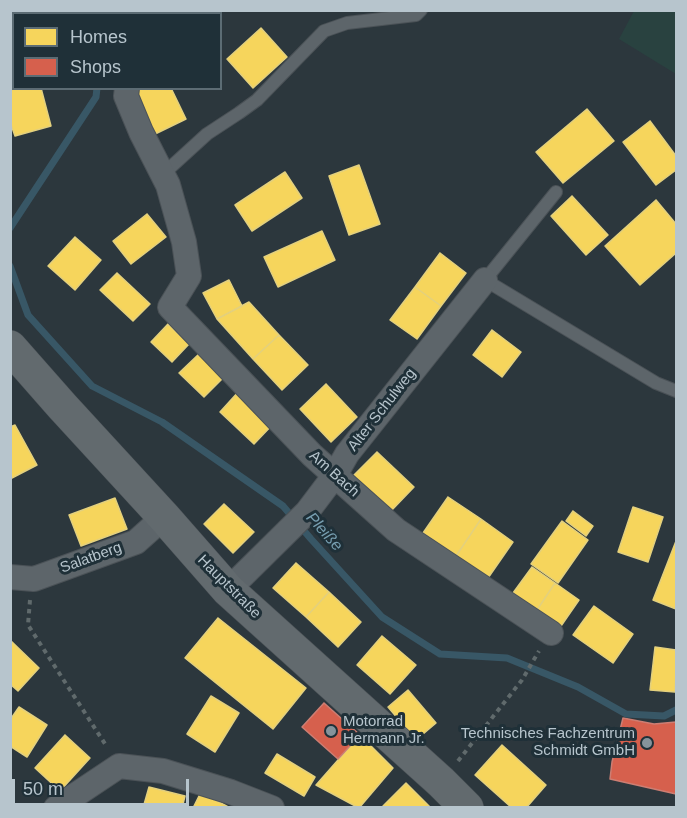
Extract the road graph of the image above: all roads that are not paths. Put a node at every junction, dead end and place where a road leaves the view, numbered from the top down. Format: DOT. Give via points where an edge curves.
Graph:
graph roads {
  1 [pos="421,10"];
  2 [pos="127,90"];
  3 [pos="162,175"];
  4 [pos="556,192"];
  5 [pos="485,280"];
  6 [pos="10,347"];
  7 [pos="676,392"];
  8 [pos="335,476"];
  9 [pos="164,517"];
  10 [pos="10,577"];
  11 [pos="228,590"];
  12 [pos="545,642"];
  13 [pos="56,807"];
  14 [pos="272,807"];
  15 [pos="467,807"];
  1 -- 3 [label="lane" via="416,15 347,23 324,32 257,100 207,134"];
  2 -- 3 [label="street"];
  3 -- 8 [label="street, Am Bach" via="184,242 189,276 170,306"];
  4 -- 5 [label="lane"];
  5 -- 7 [label="lane"];
  5 -- 8 [label="street, Alter Schulweg" via="347,453"];
  6 -- 9 [label="main road, Hauptstraße"];
  8 -- 11 [label="street, Alter Schulweg" via="307,512"];
  8 -- 12 [label="street, Am Bach" via="396,530"];
  9 -- 10 [label="street, Salatberg" via="136,542 34,579"];
  9 -- 11 [label="main road, Hauptstraße"];
  11 -- 15 [label="main road, Hauptstraße"];
  13 -- 14 [label="street" via="119,766 163,771"];
}
